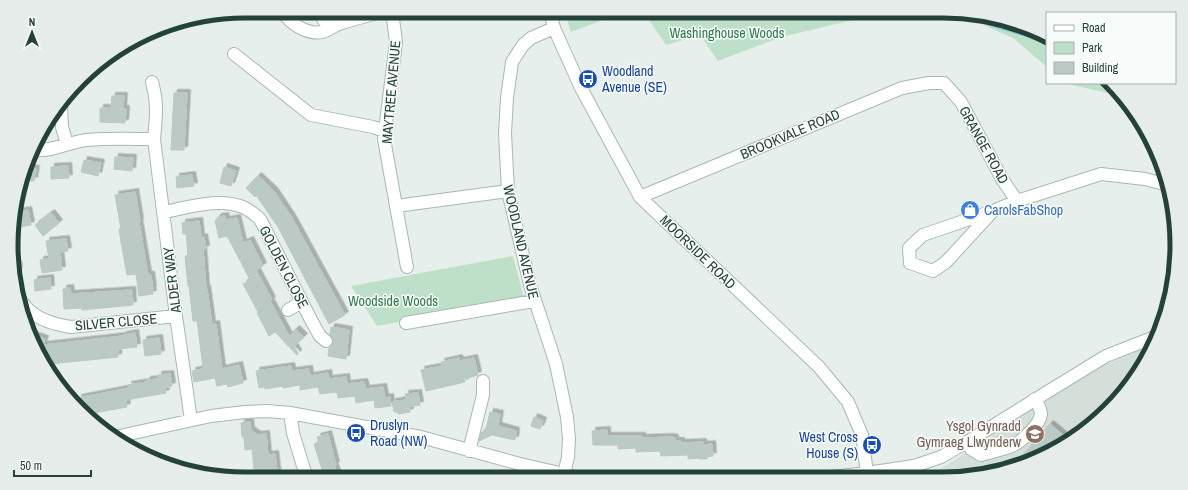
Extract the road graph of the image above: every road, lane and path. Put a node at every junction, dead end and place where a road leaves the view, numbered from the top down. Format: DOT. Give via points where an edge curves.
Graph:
graph roads {
  1 [pos="287,18"];
  2 [pos="322,18"];
  3 [pos="360,18"];
  4 [pos="393,18"];
  5 [pos="552,18"];
  6 [pos="331,28"];
  7 [pos="554,28"];
  8 [pos="234,54"];
  9 [pos="152,82"];
  10 [pos="944,83"];
  11 [pos="61,112"];
  12 [pos="385,131"];
  13 [pos="154,139"];
  14 [pos="67,144"];
  15 [pos="39,150"];
  16 [pos="1161,183"];
  17 [pos="508,191"];
  18 [pos="640,197"];
  19 [pos="1017,201"];
  20 [pos="396,206"];
  21 [pos="993,211"];
  22 [pos="164,212"];
  23 [pos="407,267"];
  24 [pos="534,300"];
  25 [pos="302,302"];
  26 [pos="27,309"];
  27 [pos="288,310"];
  28 [pos="176,316"];
  29 [pos="406,323"];
  30 [pos="1150,339"];
  31 [pos="326,341"];
  32 [pos="483,381"];
  33 [pos="1035,399"];
  34 [pos="290,413"];
  35 [pos="191,420"];
  36 [pos="121,436"];
  37 [pos="967,442"];
  38 [pos="469,451"];
  39 [pos="914,466"];
  40 [pos="305,472"];
  41 [pos="555,472"];
  42 [pos="564,472"];
  43 [pos="867,472"];
  44 [pos="874,472"];
  45 [pos="917,472"];
  1 -- 6 [label="street" via="312,32"];
  2 -- 6 [label="street"];
  3 -- 6 [label="street"];
  4 -- 12 [label="street, MAYTREE AVENUE" via="396,42"];
  5 -- 7 [label="street, MOORSIDE ROAD"];
  7 -- 17 [label="street, WOODLAND AVENUE" via="523,44 512,62 505,133"];
  7 -- 18 [label="street, MOORSIDE ROAD" via="581,88"];
  8 -- 12 [label="street" via="311,115"];
  9 -- 13 [label="street, ALDER WAY" via="157,103"];
  10 -- 18 [label="street, BROOKVALE ROAD" via="902,88"];
  10 -- 19 [label="street, GRANGE ROAD" via="961,102 1002,179"];
  11 -- 14 [label="street"];
  12 -- 20 [label="street, MAYTREE AVENUE" via="384,139"];
  13 -- 14 [label="street" via="87,140"];
  13 -- 22 [label="street, ALDER WAY"];
  14 -- 15 [label="street"];
  16 -- 19 [label="street" via="1101,174"];
  17 -- 20 [label="street"];
  17 -- 24 [label="street, WOODLAND AVENUE"];
  18 -- 43 [label="street, MOORSIDE ROAD" via="819,367 848,402 862,435"];
  19 -- 21 [label="street"];
  20 -- 23 [label="street, MAYTREE AVENUE"];
  21 -- 21 [label="street" via="946,262 933,271 910,263 909,248 923,235"];
  22 -- 25 [label="street, GOLDEN CLOSE" via="211,204 232,204 247,209 260,220"];
  22 -- 28 [label="street, ALDER WAY"];
  24 -- 29 [label="street"];
  24 -- 42 [label="street, WOODLAND AVENUE" via="556,364 567,417 569,439"];
  25 -- 27 [label="street"];
  25 -- 31 [label="street, GOLDEN CLOSE" via="320,336"];
  26 -- 28 [label="street, SILVER CLOSE" via="54,324 71,327"];
  28 -- 35 [label="street, ALDER WAY"];
  30 -- 33 [label="street" via="1106,356"];
  32 -- 38 [label="street"];
  33 -- 37 [label="street"];
  33 -- 37 [label="street" via="1041,412 1039,420 1026,436 1013,446 981,456 971,449"];
  34 -- 35 [label="street" via="245,412"];
  34 -- 38 [label="street" via="421,437"];
  34 -- 40 [label="street"];
  35 -- 36 [label="street"];
  37 -- 39 [label="street" via="941,456"];
  38 -- 41 [label="street"];
  39 -- 44 [label="street"];
  39 -- 45 [label="street"];
}
